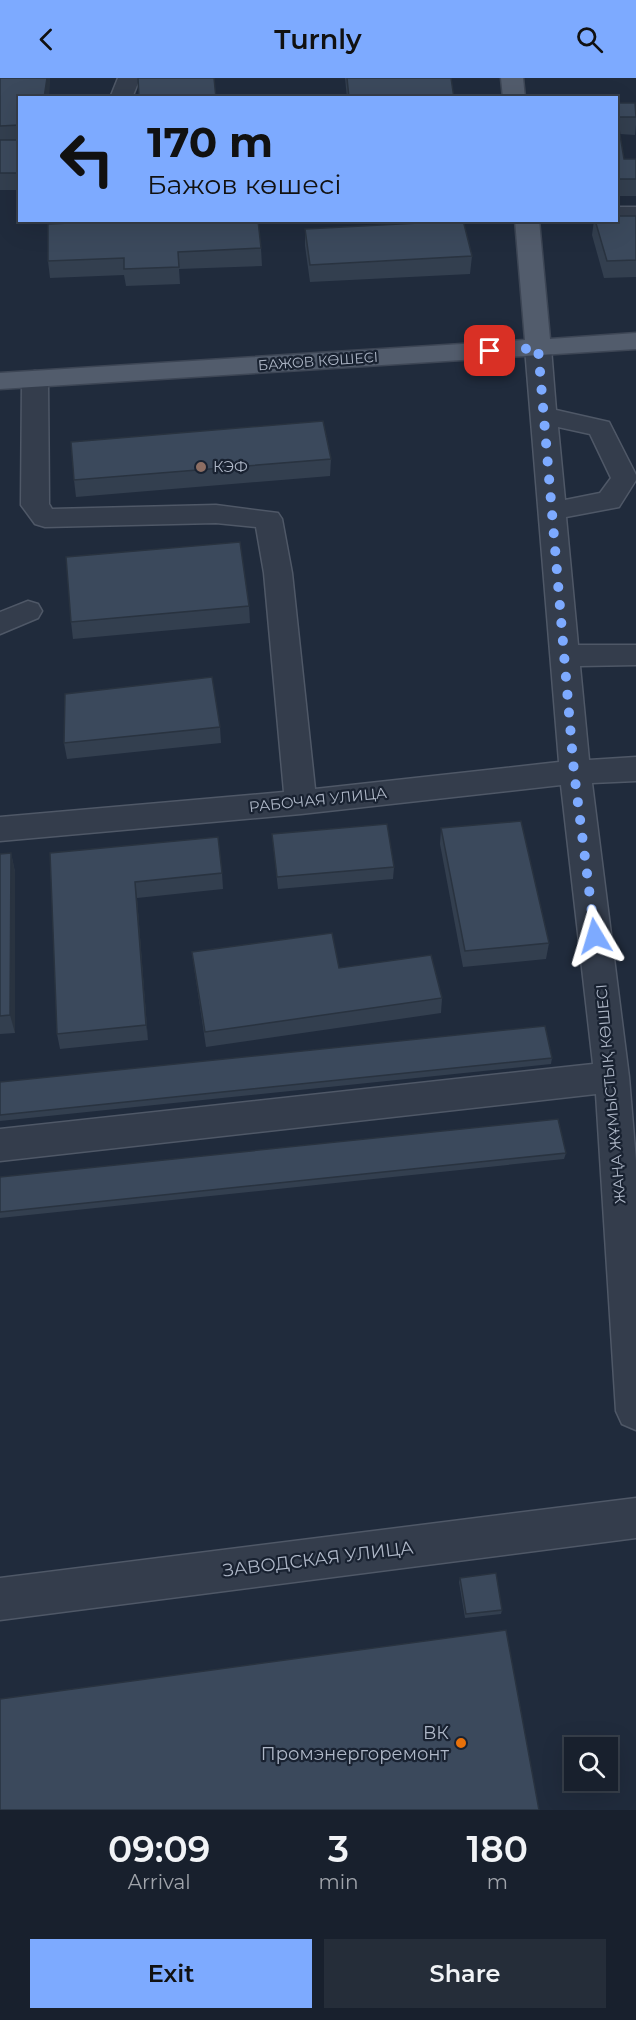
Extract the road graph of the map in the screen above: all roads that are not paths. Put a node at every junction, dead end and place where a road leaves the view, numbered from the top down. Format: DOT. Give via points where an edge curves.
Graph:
graph roads {
  1 [pos="129,78"];
  2 [pos="512,78"];
  3 [pos="122,96"];
  4 [pos="514,96"];
  5 [pos="618,214"];
  6 [pos="636,214"];
  7 [pos="527,222"];
  8 [pos="636,341"];
  9 [pos="538,348"];
  10 [pos="35,379"];
  11 [pos="0,381"];
  12 [pos="544,415"];
  13 [pos="551,511"];
  14 [pos="28,611"];
  15 [pos="0,624"];
  16 [pos="564,656"];
  17 [pos="636,656"];
  18 [pos="636,769"];
  19 [pos="574,772"];
  20 [pos="301,802"];
  21 [pos="0,829"];
  22 [pos="612,1077"];
  23 [pos="0,1145"];
  24 [pos="636,1410"];
  25 [pos="636,1518"];
  26 [pos="0,1599"];
  1 -- 3 [label="street"];
  2 -- 4 [label="main road"];
  5 -- 6 [label="street"];
  7 -- 9 [label="main road"];
  8 -- 9 [label="main road, БАЖОВ КӨШЕСІ"];
  9 -- 10 [label="main road, БАЖОВ КӨШЕСІ"];
  9 -- 12 [label="street, ЖАҢА ЖҰМЫСТЫҚ КӨШЕСІ"];
  10 -- 11 [label="main road, БАЖОВ КӨШЕСІ"];
  10 -- 20 [label="street" via="35,505 45,518 216,514 268,519 278,573"];
  12 -- 13 [label="street, ЖАҢА ЖҰМЫСТЫҚ КӨШЕСІ"];
  12 -- 13 [label="street" via="600,428 624,478 609,501"];
  13 -- 16 [label="street, ЖАҢА ЖҰМЫСТЫҚ КӨШЕСІ"];
  14 -- 15 [label="street"];
  16 -- 17 [label="street"];
  16 -- 19 [label="street, ЖАҢА ЖҰМЫСТЫҚ КӨШЕСІ"];
  18 -- 19 [label="street, РАБОЧАЯ УЛИЦА"];
  19 -- 20 [label="street, РАБОЧАЯ УЛИЦА"];
  19 -- 22 [label="street, ЖАҢА ЖҰМЫСТЫҚ КӨШЕСІ"];
  20 -- 21 [label="street, РАБОЧАЯ УЛИЦА"];
  22 -- 23 [label="street"];
  22 -- 24 [label="street, ЖАҢА ЖҰМЫСТЫҚ КӨШЕСІ"];
  25 -- 26 [label="street, ЗАВОДСКАЯ УЛИЦА"];
}
